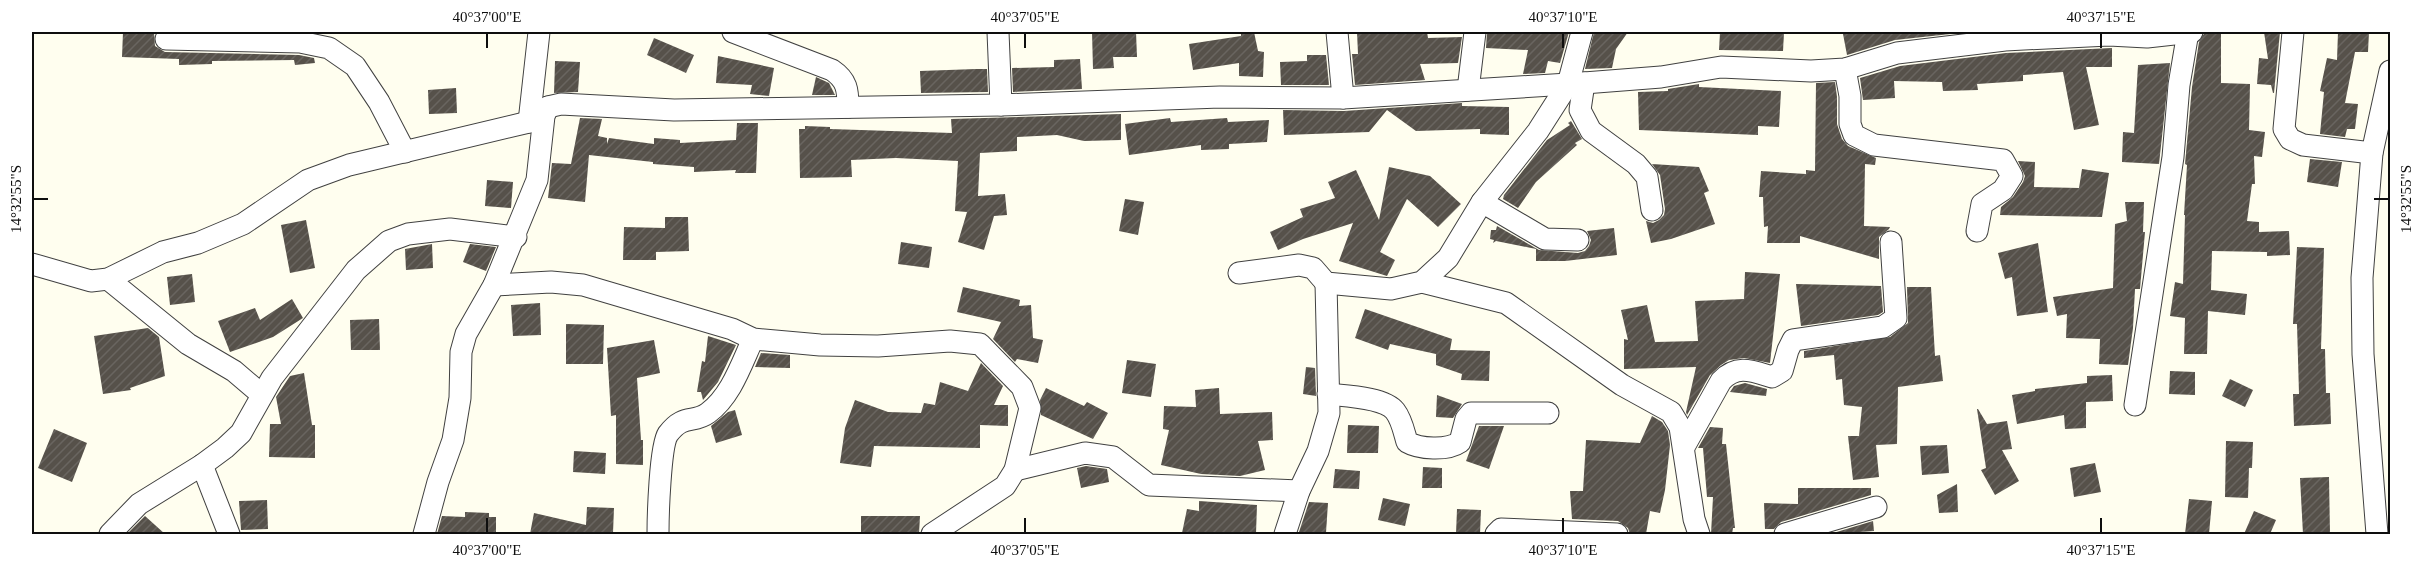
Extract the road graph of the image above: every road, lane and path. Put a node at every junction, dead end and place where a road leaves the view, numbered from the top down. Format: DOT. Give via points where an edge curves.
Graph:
graph roads {
  1 [pos="539,32"];
  2 [pos="733,32"];
  3 [pos="998,32"];
  4 [pos="1337,32"];
  5 [pos="1475,32"];
  6 [pos="1582,32"];
  7 [pos="2190,32"];
  8 [pos="2293,32"];
  9 [pos="166,39"];
  10 [pos="1845,69"];
  11 [pos="2391,71"];
  12 [pos="1576,84"];
  13 [pos="1468,90"];
  14 [pos="1343,98"];
  15 [pos="1001,105"];
  16 [pos="548,107"];
  17 [pos="848,107"];
  18 [pos="529,122"];
  19 [pos="405,152"];
  20 [pos="2372,153"];
  21 [pos="1482,202"];
  22 [pos="1652,210"];
  23 [pos="1977,231"];
  24 [pos="516,237"];
  25 [pos="1578,240"];
  26 [pos="1891,243"];
  27 [pos="32,264"];
  28 [pos="1239,273"];
  29 [pos="108,279"];
  30 [pos="1422,282"];
  31 [pos="1326,283"];
  32 [pos="494,285"];
  33 [pos="753,339"];
  34 [pos="261,394"];
  35 [pos="1328,394"];
  36 [pos="2135,405"];
  37 [pos="1548,413"];
  38 [pos="1684,447"];
  39 [pos="202,465"];
  40 [pos="1015,470"];
  41 [pos="1299,491"];
  42 [pos="1876,507"];
  43 [pos="110,534"];
  44 [pos="229,534"];
  45 [pos="424,534"];
  46 [pos="658,534"];
  47 [pos="932,534"];
  48 [pos="1285,534"];
  49 [pos="1497,534"];
  50 [pos="1617,534"];
  51 [pos="1699,534"];
  52 [pos="1785,534"];
  53 [pos="2377,534"];
  1 -- 18 [label="street"];
  2 -- 17 [label="street" via="832,70 843,78 848,89"];
  3 -- 15 [label="street"];
  4 -- 14 [label="street"];
  5 -- 13 [label="street"];
  6 -- 12 [label="street"];
  7 -- 10 [label="street" via="2147,37 2006,40 1897,53"];
  7 -- 36 [label="street"];
  8 -- 20 [label="street" via="2284,129 2290,139 2303,145"];
  9 -- 19 [label="street" via="300,42 329,48 355,66"];
  10 -- 12 [label="street" via="1721,67"];
  10 -- 23 [label="street" via="1854,135 1874,145 2003,160 2012,176 2003,190 1982,204"];
  11 -- 20 [label="street"];
  12 -- 13 [label="street"];
  12 -- 21 [label="street"];
  12 -- 22 [label="street" via="1580,110 1591,131 1647,177"];
  13 -- 14 [label="street"];
  14 -- 15 [label="street" via="1220,97"];
  15 -- 17 [label="street"];
  16 -- 17 [label="street"];
  16 -- 18 [label="street"];
  16 -- 24 [label="street" via="537,180"];
  18 -- 19 [label="street"];
  19 -- 29 [label="street" via="349,165 308,180 243,224 164,252"];
  20 -- 53 [label="street" via="2362,321"];
  21 -- 25 [label="street" via="1545,239"];
  21 -- 30 [label="street" via="1448,258"];
  24 -- 32 [label="street"];
  24 -- 34 [label="street" via="450,229 408,234 389,241 356,270"];
  26 -- 38 [label="street" via="1896,318 1883,327 1793,340 1782,371 1772,377 1744,369 1730,371"];
  27 -- 29 [label="street" via="91,281"];
  28 -- 31 [label="street" via="1299,265 1313,268"];
  29 -- 34 [label="street" via="188,344 234,371"];
  30 -- 31 [label="street" via="1391,289"];
  30 -- 38 [label="street" via="1506,303 1622,385 1671,412 1680,427"];
  31 -- 35 [label="street"];
  32 -- 33 [label="street" via="583,285 732,329"];
  32 -- 45 [label="street" via="466,334 453,440"];
  33 -- 40 [label="street" via="820,345 950,341 980,344 1022,387 1030,408"];
  33 -- 46 [label="street" via="727,394 706,415 681,421 666,436 657,505"];
  34 -- 39 [label="street" via="241,433"];
  35 -- 37 [label="street" via="1378,401 1394,410 1407,442 1416,447 1454,446 1460,442 1471,413"];
  35 -- 41 [label="street" via="1329,413 1318,451"];
  38 -- 51 [label="street"];
  39 -- 43 [label="street" via="139,504"];
  39 -- 44 [label="street"];
  40 -- 41 [label="street" via="1085,453 1113,457 1149,485"];
  40 -- 47 [label="street" via="1005,486"];
  41 -- 48 [label="street"];
  42 -- 52 [label="street"];
  49 -- 50 [label="street" via="1501,529"];
}
